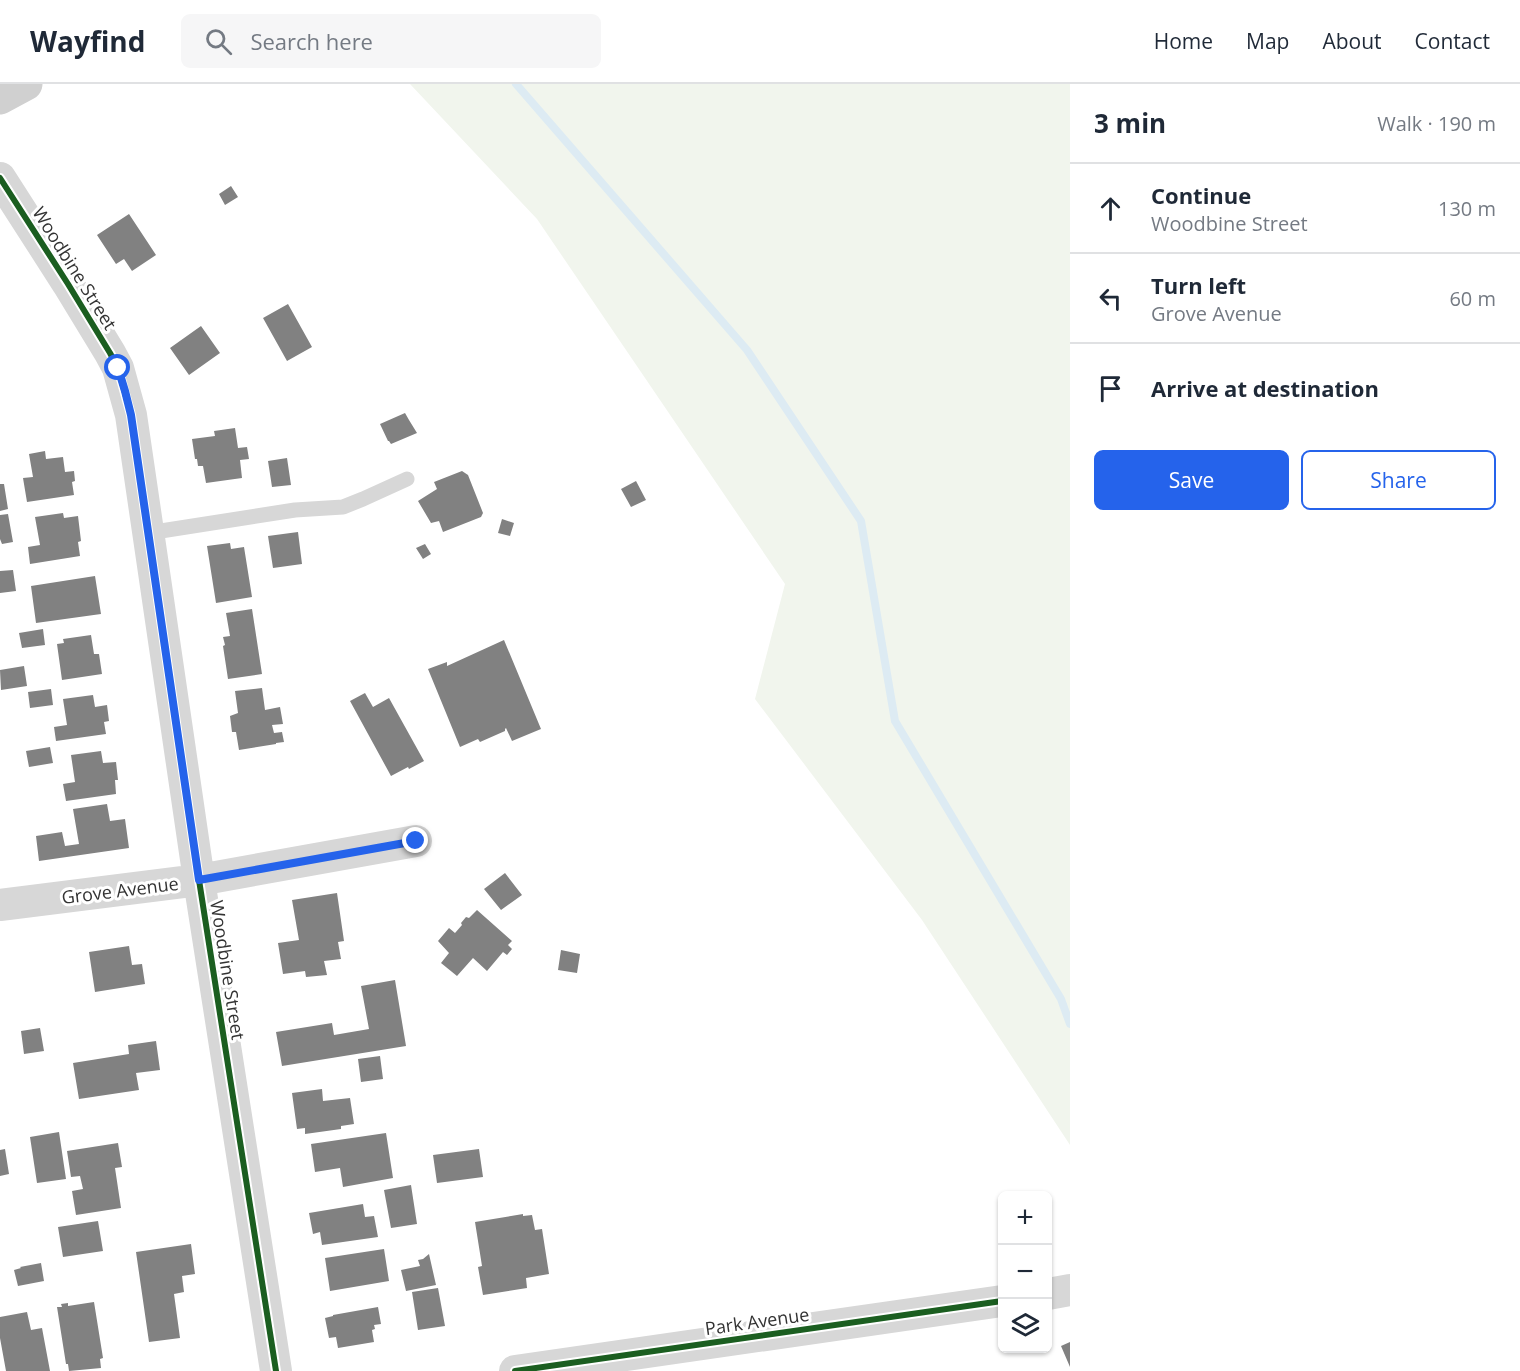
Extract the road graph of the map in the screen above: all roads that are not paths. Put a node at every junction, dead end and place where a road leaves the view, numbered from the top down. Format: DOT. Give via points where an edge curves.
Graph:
graph roads {
  1 [pos="26,84"];
  2 [pos="0,98"];
  3 [pos="0,178"];
  4 [pos="407,478"];
  5 [pos="148,533"];
  6 [pos="416,841"];
  7 [pos="199,880"];
  8 [pos="0,905"];
  9 [pos="1070,1290"];
  10 [pos="1052,1293"];
  11 [pos="998,1302"];
  12 [pos="276,1371"];
  13 [pos="515,1371"];
  1 -- 2 [label="street"];
  3 -- 5 [label="street, Woodbine Street" via="118,368 131,415"];
  4 -- 5 [label="lane" via="343,507 295,510"];
  5 -- 7 [label="street, Woodbine Street"];
  6 -- 7 [label="street, Grove Avenue"];
  7 -- 8 [label="street, Grove Avenue"];
  7 -- 12 [label="street, Woodbine Street"];
  9 -- 10 [label="street"];
  11 -- 13 [label="street, Park Avenue"];
}
